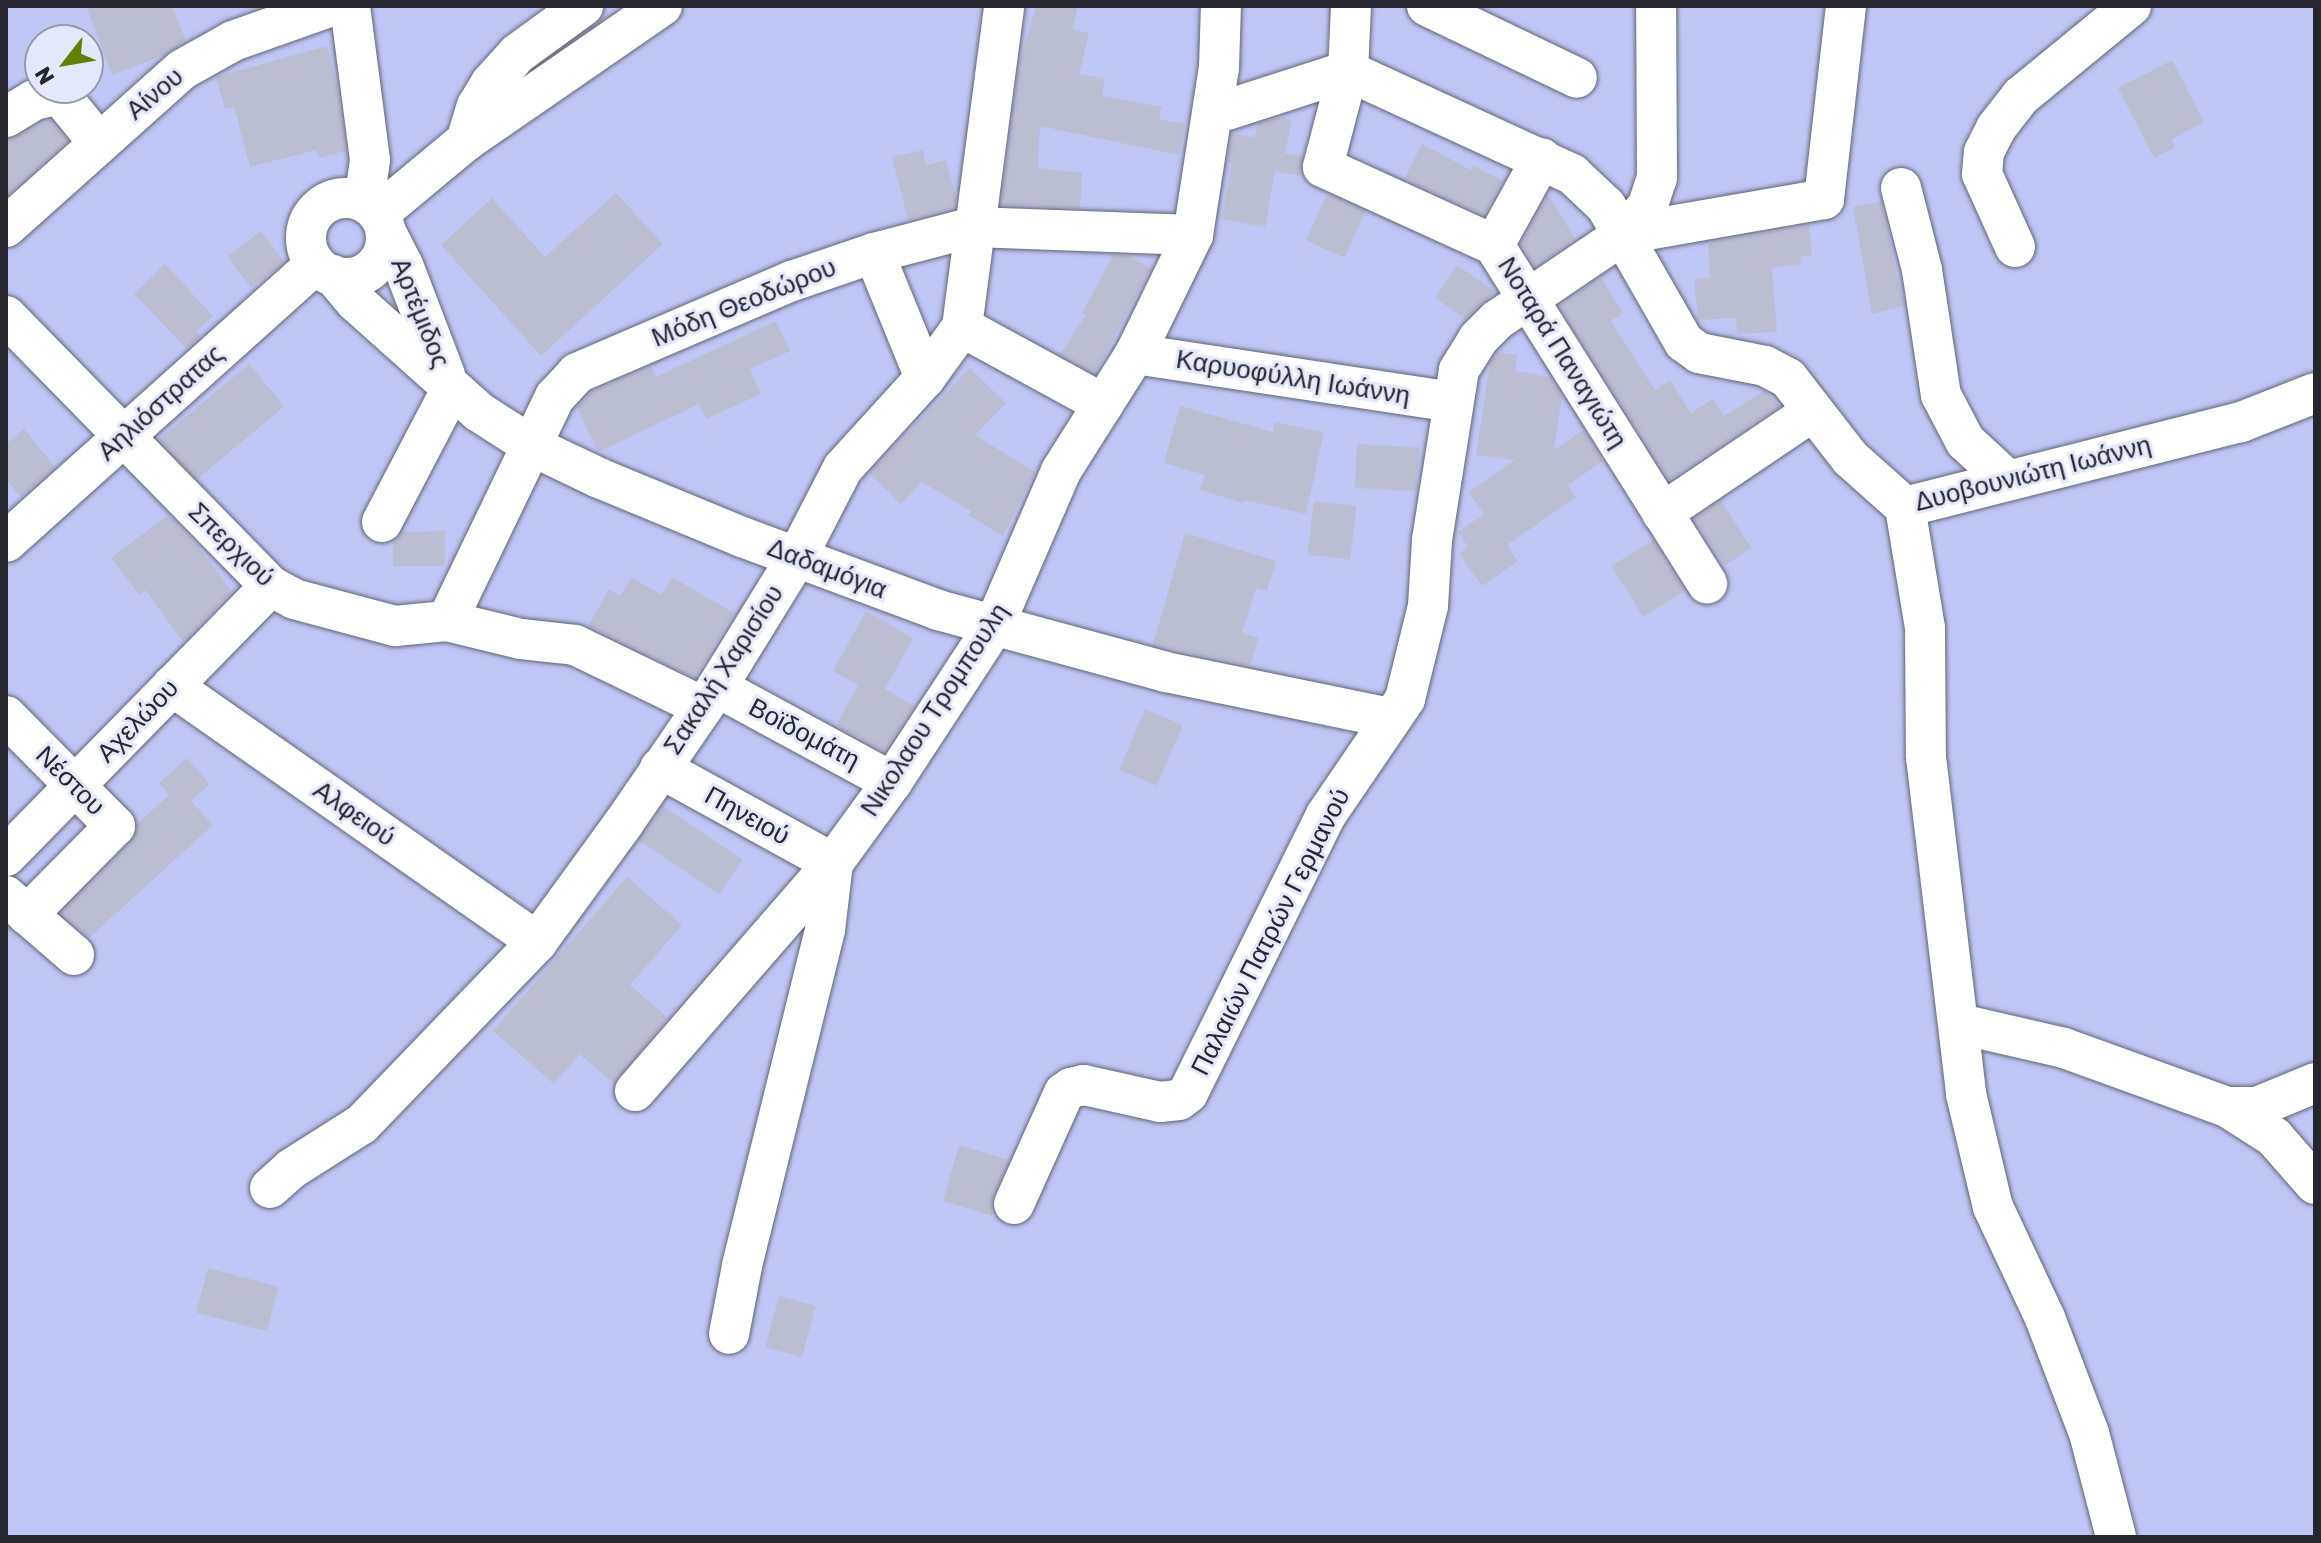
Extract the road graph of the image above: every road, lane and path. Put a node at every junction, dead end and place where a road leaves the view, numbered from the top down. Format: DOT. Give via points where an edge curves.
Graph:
graph roads {
  1 [pos="332,6"];
  2 [pos="350,6"];
  3 [pos="583,6"];
  4 [pos="662,6"];
  5 [pos="1004,6"];
  6 [pos="1221,6"];
  7 [pos="1351,6"];
  8 [pos="1427,6"];
  9 [pos="1656,6"];
  10 [pos="1846,6"];
  11 [pos="2131,6"];
  12 [pos="1348,71"];
  13 [pos="1577,78"];
  14 [pos="1227,110"];
  15 [pos="6,117"];
  16 [pos="466,141"];
  17 [pos="99,143"];
  18 [pos="1542,158"];
  19 [pos="1901,188"];
  20 [pos="376,216"];
  21 [pos="6,227"];
  22 [pos="973,227"];
  23 [pos="1624,234"];
  24 [pos="1193,235"];
  25 [pos="1494,245"];
  26 [pos="2015,247"];
  27 [pos="874,253"];
  28 [pos="324,270"];
  29 [pos="1527,298"];
  30 [pos="6,316"];
  31 [pos="962,327"];
  32 [pos="1135,354"];
  33 [pos="925,378"];
  34 [pos="451,390"];
  35 [pos="2315,393"];
  36 [pos="1451,402"];
  37 [pos="1103,404"];
  38 [pos="1813,411"];
  39 [pos="124,436"];
  40 [pos="532,446"];
  41 [pos="2006,479"];
  42 [pos="1905,507"];
  43 [pos="1662,513"];
  44 [pos="382,522"];
  45 [pos="6,542"];
  46 [pos="797,557"];
  47 [pos="1707,583"];
  48 [pos="270,586"];
  49 [pos="447,621"];
  50 [pos="994,626"];
  51 [pos="172,686"];
  52 [pos="710,697"];
  53 [pos="6,716"];
  54 [pos="1390,718"];
  55 [pos="660,768"];
  56 [pos="892,782"];
  57 [pos="74,786"];
  58 [pos="6,856"];
  59 [pos="833,863"];
  60 [pos="17,905"];
  61 [pos="537,942"];
  62 [pos="74,955"];
  63 [pos="1960,1024"];
  64 [pos="2315,1083"];
  65 [pos="635,1091"];
  66 [pos="2227,1107"];
  67 [pos="2315,1184"];
  68 [pos="270,1188"];
  69 [pos="1014,1204"];
  70 [pos="729,1334"];
  71 [pos="2116,1537"];
  1 -- 17 [label="street, Αίνου" via="205,54"];
  2 -- 20 [label="street"];
  3 -- 16 [label="street" via="517,54 491,83"];
  4 -- 16 [label="street"];
  5 -- 22 [label="street, Σακαλή Χαρισίου"];
  6 -- 24 [label="street, Νικολαου Τρομπουλη" via="1219,68"];
  7 -- 12 [label="street"];
  8 -- 13 [label="street"];
  9 -- 23 [label="street, Παλαιών Πατρών Γερμανού" via="1657,178 1648,205"];
  10 -- 23 [label="street" via="1824,199"];
  11 -- 26 [label="street" via="2021,96 1984,152 1982,174"];
  12 -- 14 [label="street"];
  12 -- 18 [label="street, Δυοβουνιώτη Ιωάννη"];
  12 -- 25 [label="street, Νοταρά Παναγιώτη" via="1323,167"];
  15 -- 17 [label="street" via="34,100 59,94"];
  16 -- 20 [label="street"];
  17 -- 21 [label="street, Αίνου"];
  18 -- 23 [label="street, Δυοβουνιώτη Ιωάννη" via="1572,174 1606,206"];
  18 -- 25 [label="street"];
  19 -- 41 [label="street" via="1922,270 1941,395 1965,441"];
  20 -- 28 [label="street" via="381,258 372,269 360,275"];
  20 -- 28 [label="street" via="338,198 315,213 306,238"];
  20 -- 34 [label="street, Αρτέμιδος" via="403,265"];
  22 -- 24 [label="street, Μόδη Θεοδώρου"];
  22 -- 27 [label="street, Μόδη Θεοδώρου"];
  22 -- 31 [label="street, Σακαλή Χαρισίου"];
  23 -- 29 [label="street, Παλαιών Πατρών Γερμανού"];
  23 -- 38 [label="street, Δυοβουνιώτη Ιωάννη" via="1684,342 1699,353 1778,371"];
  24 -- 32 [label="street, Νικολαου Τρομπουλη"];
  25 -- 29 [label="street, Νοταρά Παναγιώτη"];
  27 -- 33 [label="street"];
  27 -- 40 [label="street, Μόδη Θεοδώρου" via="792,281 577,373 555,397"];
  28 -- 34 [label="street, Δαδαμόγια"];
  28 -- 39 [label="street, Αηλιόστρατας"];
  29 -- 36 [label="street, Παλαιών Πατρών Γερμανού" via="1473,345 1459,370"];
  29 -- 43 [label="street, Νοταρά Παναγιώτη"];
  30 -- 39 [label="street, Σπερχιού"];
  31 -- 33 [label="street, Σακαλή Χαρισίου"];
  31 -- 37 [label="street"];
  32 -- 36 [label="street, Καρυοφύλλη Ιωάννη"];
  32 -- 37 [label="street, Νικολαου Τρομπουλη"];
  33 -- 46 [label="street, Σακαλή Χαρισίου" via="843,468"];
  34 -- 40 [label="street, Δαδαμόγια"];
  34 -- 44 [label="street, Αρτέμιδος"];
  35 -- 41 [label="street, Δυοβουνιώτη Ιωάννη" via="2241,422"];
  36 -- 54 [label="street, Παλαιών Πατρών Γερμανού" via="1428,606 1405,699"];
  37 -- 50 [label="street, Νικολαου Τρομπουλη" via="1061,471"];
  38 -- 42 [label="street, Δυοβουνιώτη Ιωάννη" via="1871,480"];
  38 -- 43 [label="street"];
  39 -- 45 [label="street, Αηλιόστρατας"];
  39 -- 48 [label="street, Σπερχιού"];
  40 -- 46 [label="street, Δαδαμόγια"];
  40 -- 49 [label="street, Μόδη Θεοδώρου"];
  41 -- 42 [label="street, Δυοβουνιώτη Ιωάννη"];
  42 -- 63 [label="street" via="1925,628 1927,771"];
  43 -- 47 [label="street, Νοταρά Παναγιώτη"];
  46 -- 50 [label="street, Δαδαμόγια"];
  46 -- 52 [label="street, Σακαλή Χαρισίου"];
  48 -- 49 [label="street, Σπερχιού" via="294,599 395,626"];
  48 -- 51 [label="street, Αχελώου"];
  49 -- 52 [label="street, Σπερχιού" via="521,639 575,645"];
  50 -- 54 [label="street, Δαδαμόγια" via="1166,672"];
  50 -- 56 [label="street, Νικολαου Τρομπουλη"];
  51 -- 57 [label="street, Αχελώου"];
  51 -- 61 [label="street, Αλφειού"];
  52 -- 55 [label="street, Σακαλή Χαρισίου"];
  52 -- 56 [label="street, Βοϊδομάτη"];
  53 -- 57 [label="street, Νέστου"];
  54 -- 69 [label="street, Παλαιών Πατρών Γερμανού" via="1326,815 1188,1093 1160,1102 1084,1085 1071,1088 1064,1093"];
  55 -- 59 [label="street, Πηνειού"];
  55 -- 61 [label="street, Σακαλή Χαρισίου"];
  56 -- 59 [label="street, Νικολαου Τρομπουλη"];
  57 -- 58 [label="street, Αχελώου"];
  57 -- 60 [label="street, Νέστου" via="115,826"];
  59 -- 65 [label="street, Νικολαου Τρομπουλη"];
  59 -- 70 [label="street" via="825,930"];
  60 -- 62 [label="street"];
  61 -- 68 [label="street, Σακαλή Χαρισίου" via="362,1124"];
  63 -- 66 [label="street" via="2064,1048"];
  63 -- 71 [label="street" via="1966,1094 1993,1207 2045,1318 2089,1433"];
  64 -- 66 [label="street" via="2257,1107"];
  66 -- 67 [label="street" via="2274,1137"];
}
